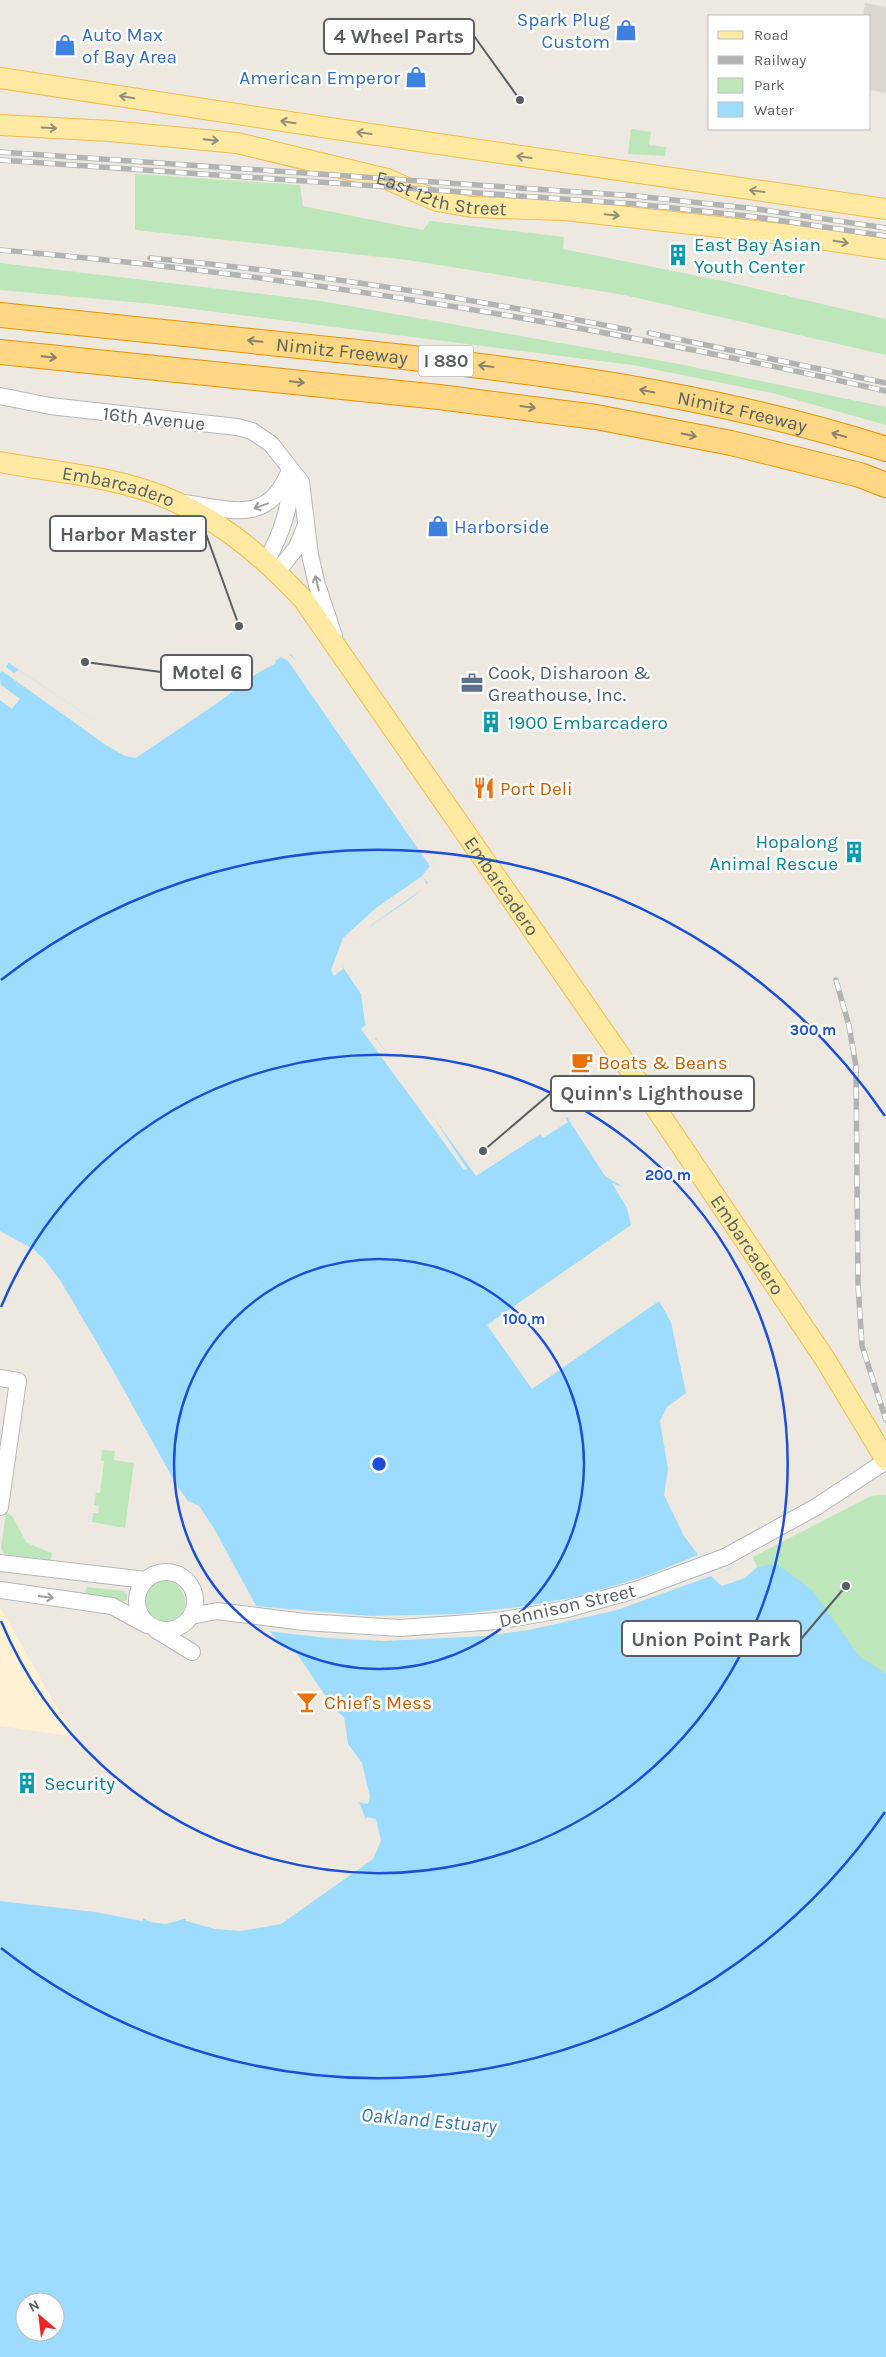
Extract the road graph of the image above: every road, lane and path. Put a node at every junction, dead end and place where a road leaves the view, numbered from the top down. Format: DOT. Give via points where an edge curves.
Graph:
graph roads {
  1 [pos="0,78"];
  2 [pos="0,125"];
  3 [pos="886,209"];
  4 [pos="886,248"];
  5 [pos="0,315"];
  6 [pos="0,352"];
  7 [pos="0,396"];
  8 [pos="886,449"];
  9 [pos="0,462"];
  10 [pos="290,470"];
  11 [pos="886,485"];
  12 [pos="178,502"];
  13 [pos="307,521"];
  14 [pos="271,567"];
  15 [pos="337,646"];
  16 [pos="0,1378"];
  17 [pos="886,1460"];
  18 [pos="0,1508"];
  19 [pos="0,1564"];
  20 [pos="143,1584"];
  21 [pos="192,1589"];
  22 [pos="0,1590"];
  23 [pos="217,1611"];
  24 [pos="190,1617"];
  25 [pos="151,1627"];
  3 -- 1 [label="main road, one-way"];
  2 -- 4 [label="main road, East 12th Street, one-way" via="237,143 386,179 437,201 472,207 564,210"];
  8 -- 5 [label="highway, Nimitz Freeway / I 880, one-way" via="738,410 657,392 559,376 440,360"];
  6 -- 11 [label="highway, Nimitz Freeway / I 880, one-way" via="439,397 579,415 731,443"];
  7 -- 10 [label="street, 16th Avenue" via="50,406 237,427 252,431 276,447"];
  9 -- 12 [label="main road, Embarcadero" via="114,482"];
  10 -- 12 [label="street, one-way" via="275,499 262,508 244,510"];
  10 -- 13 [label="street, 16th Avenue" via="300,482"];
  10 -- 14 [label="street" via="291,494"];
  12 -- 14 [label="main road, Embarcadero" via="207,517"];
  13 -- 14 [label="street" via="297,547"];
  15 -- 13 [label="street, 16th Avenue, one-way" via="317,585"];
  14 -- 15 [label="main road, Embarcadero" via="308,604"];
  15 -- 17 [label="main road, Embarcadero" via="651,1101 825,1359"];
  16 -- 18 [label="street" via="18,1381"];
  17 -- 23 [label="street, Dennison Street" via="816,1507 726,1557 639,1589 567,1609 497,1622 400,1628 350,1626"];
  19 -- 20 [label="street"];
  20 -- 21 [label="street" via="153,1575 171,1572 187,1581"];
  20 -- 25 [label="street" via="137,1596 139,1613"];
  21 -- 23 [label="street"];
  21 -- 24 [label="street" via="194,1607"];
  22 -- 25 [label="street, one-way" via="112,1606"];
  23 -- 24 [label="street, Dennison Street"];
  24 -- 25 [label="street" via="176,1628"];
  24 -- 25 [label="street" via="184,1631 192,1652"];
}
